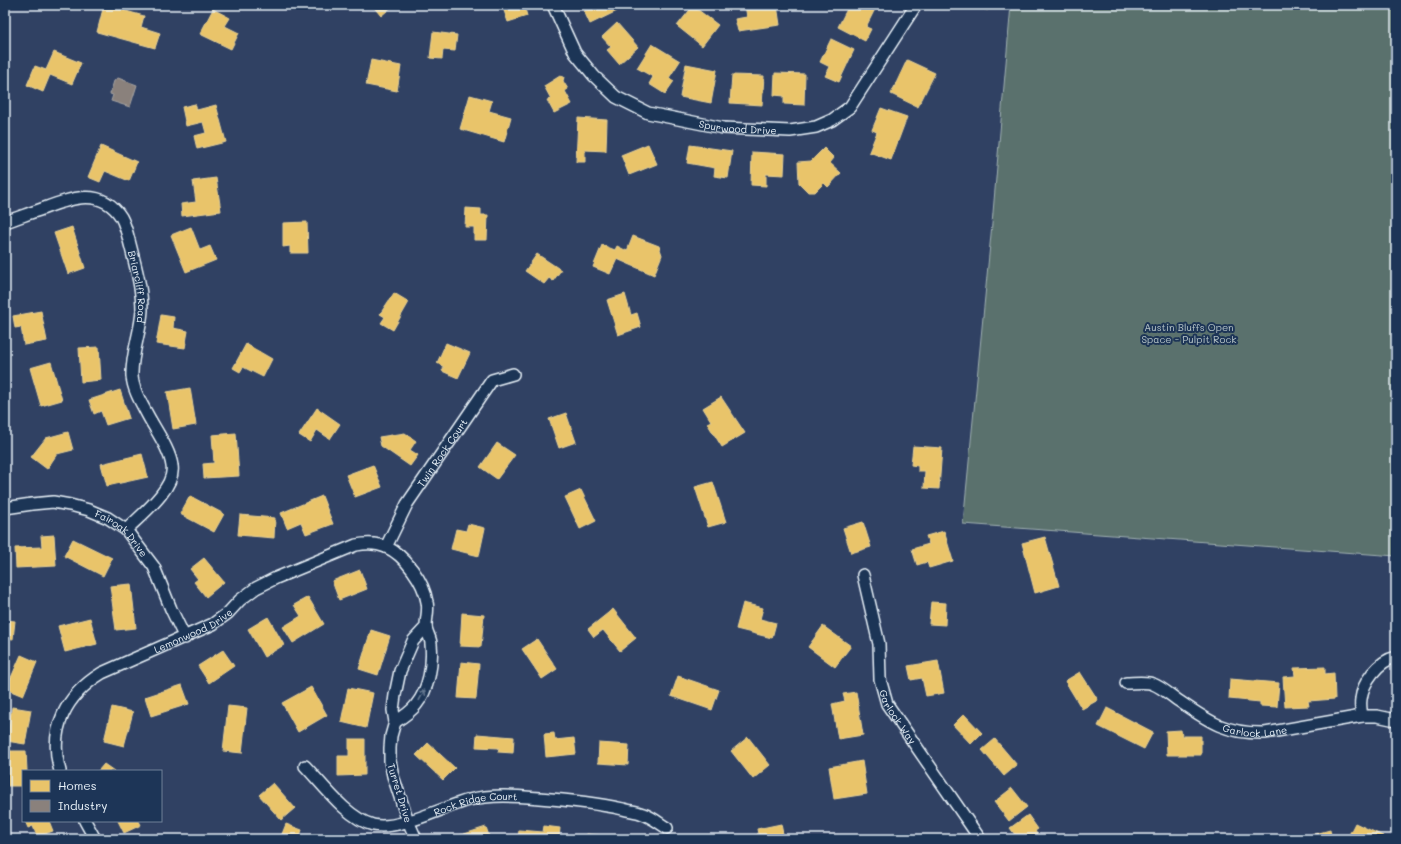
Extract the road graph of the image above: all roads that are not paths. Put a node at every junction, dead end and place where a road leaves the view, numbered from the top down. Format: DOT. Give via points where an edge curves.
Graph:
graph roads {
  1 [pos="553,5"];
  2 [pos="916,5"];
  3 [pos="5,222"];
  4 [pos="513,374"];
  5 [pos="5,508"];
  6 [pos="126,530"];
  7 [pos="386,547"];
  8 [pos="863,575"];
  9 [pos="426,627"];
  10 [pos="185,638"];
  11 [pos="1396,657"];
  12 [pos="1126,683"];
  13 [pos="1362,716"];
  14 [pos="1396,720"];
  15 [pos="395,722"];
  16 [pos="305,766"];
  17 [pos="60,770"];
  18 [pos="408,821"];
  19 [pos="86,822"];
  20 [pos="667,828"];
  21 [pos="95,839"];
  22 [pos="416,839"];
  23 [pos="980,839"];
  1 -- 2 [label="street, Spurwood Drive" via="575,53 616,97 648,113 723,128 790,131 816,128 850,107"];
  3 -- 6 [label="street, Briarcliff Road" via="66,199 91,197 115,208 126,227 142,300 132,377 135,390 173,467 171,479 165,490"];
  4 -- 7 [label="street, Twin Rock Court" via="492,380 407,504"];
  5 -- 6 [label="street, Fairoak Drive" via="53,502 70,505 108,518"];
  6 -- 10 [label="street, Fairoak Drive" via="154,567"];
  7 -- 9 [label="street" via="407,562 423,588 428,608"];
  7 -- 10 [label="street, Lemonwood Drive" via="369,543 356,544 276,578 256,588 213,624"];
  8 -- 23 [label="street, Garlock Way" via="879,644 880,679 887,704"];
  9 -- 15 [label="street, Turret Drive" via="413,641 400,670 393,710"];
  15 -- 9 [label="street, one-way" via="412,710 424,693 431,658 431,643"];
  10 -- 17 [label="street, Lemonwood Drive" via="102,673 88,682 67,706 60,722 55,742"];
  11 -- 13 [label="street" via="1380,665 1371,675 1361,700"];
  12 -- 13 [label="street, Garlock Lane" via="1152,683 1209,721 1222,727 1250,733 1266,733"];
  13 -- 14 [label="street, Garlock Lane"];
  15 -- 18 [label="street, Turret Drive" via="391,736 390,761"];
  16 -- 18 [label="street, Rock Ridge Court" via="348,812 359,820 380,826"];
  18 -- 20 [label="street, Rock Ridge Court" via="470,800 520,796 609,806 643,814"];
  18 -- 22 [label="street, Turret Drive"];
  19 -- 21 [label="street"];
}
